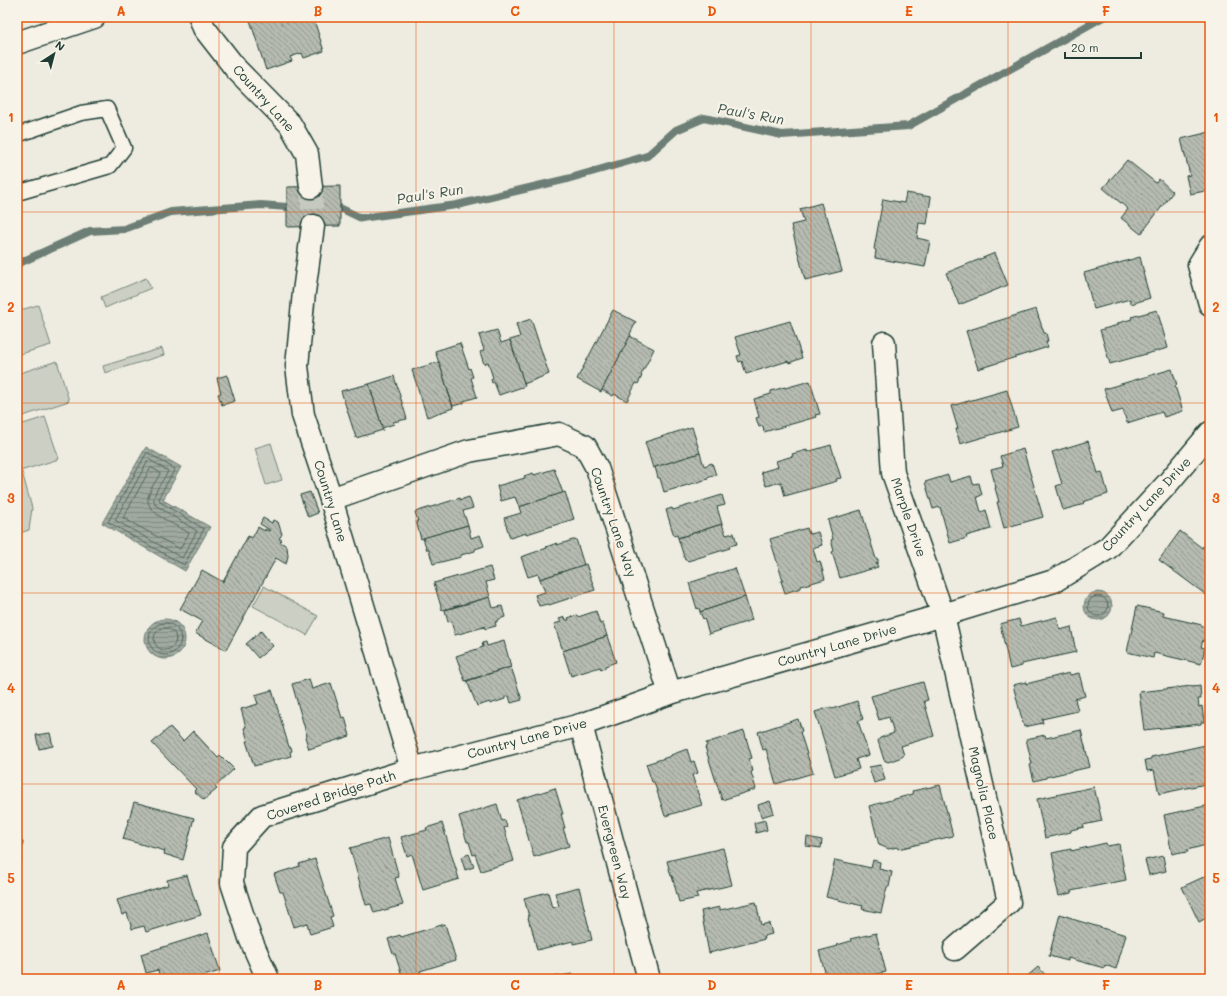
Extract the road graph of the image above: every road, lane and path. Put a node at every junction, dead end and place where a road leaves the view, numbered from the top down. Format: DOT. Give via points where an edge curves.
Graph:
graph roads {
  1 [pos="94,17"];
  2 [pos="200,17"];
  3 [pos="17,43"];
  4 [pos="17,135"];
  5 [pos="311,187"];
  6 [pos="17,193"];
  7 [pos="313,226"];
  8 [pos="1210,247"];
  9 [pos="1210,304"];
  10 [pos="884,343"];
  11 [pos="1210,433"];
  12 [pos="331,499"];
  13 [pos="944,615"];
  14 [pos="670,693"];
  15 [pos="581,725"];
  16 [pos="412,769"];
  17 [pos="956,949"];
  18 [pos="268,979"];
  19 [pos="649,979"];
  1 -- 3 [label="street"];
  2 -- 5 [label="street, Country Lane" via="204,28 236,69 290,124 308,154"];
  4 -- 6 [label="lane" via="81,113 107,110 124,148 110,166"];
  7 -- 12 [label="street, Country Lane" via="297,366 303,415"];
  8 -- 9 [label="street" via="1200,265"];
  10 -- 13 [label="street, Marple Drive" via="893,473"];
  11 -- 13 [label="street, Country Lane Drive" via="1108,548 1054,581"];
  12 -- 14 [label="street, Country Lane Way" via="469,451 559,434 585,446 597,468"];
  12 -- 16 [label="street, Country Lane"];
  13 -- 14 [label="street, Country Lane Drive"];
  13 -- 17 [label="street, Magnolia Place" via="1009,902"];
  14 -- 15 [label="street, Country Lane Drive"];
  15 -- 16 [label="street, Country Lane Drive"];
  15 -- 19 [label="street, Evergreen Way"];
  16 -- 18 [label="street, Covered Bridge Path" via="262,816 234,847 232,883 250,938"];
}
